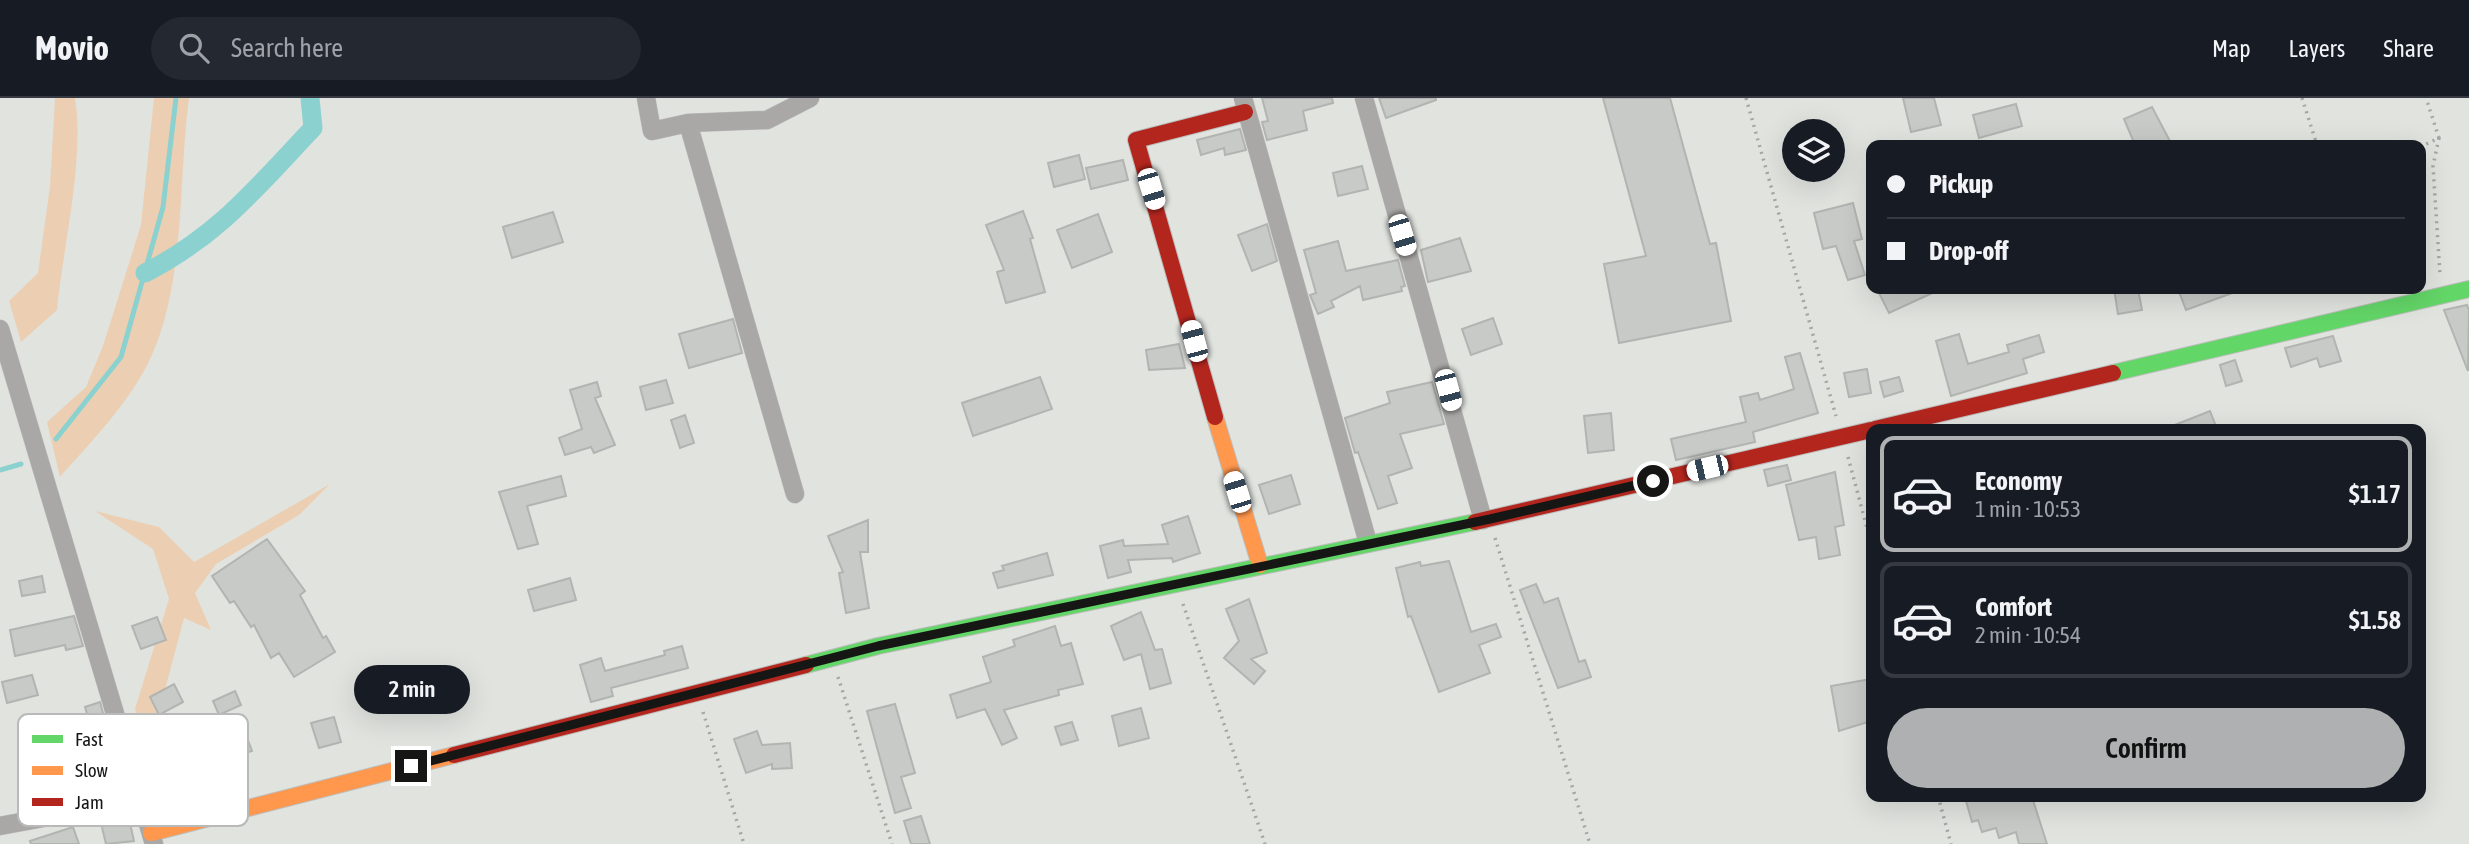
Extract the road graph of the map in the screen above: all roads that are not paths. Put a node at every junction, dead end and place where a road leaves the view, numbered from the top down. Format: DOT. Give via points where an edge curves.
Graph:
graph roads {
  1 [pos="646,98"];
  2 [pos="810,98"];
  3 [pos="1364,98"];
  4 [pos="1244,105"];
  5 [pos="688,123"];
  6 [pos="2469,289"];
  7 [pos="0,329"];
  8 [pos="1894,424"];
  9 [pos="1866,431"];
  10 [pos="795,494"];
  11 [pos="1486,519"];
  12 [pos="1368,543"];
  13 [pos="1260,565"];
  14 [pos="115,714"];
  15 [pos="248,812"];
  16 [pos="18,823"];
  17 [pos="0,826"];
  18 [pos="197,826"];
  19 [pos="152,838"];
  1 -- 5 [label="street" via="652,131"];
  2 -- 5 [label="street" via="767,120"];
  3 -- 11 [label="street"];
  4 -- 12 [label="street"];
  4 -- 13 [label="street" via="1136,140"];
  5 -- 10 [label="street"];
  6 -- 8 [label="street"];
  7 -- 14 [label="street"];
  9 -- 11 [label="street"];
  11 -- 12 [label="street"];
  12 -- 13 [label="street"];
  13 -- 15 [label="street" via="832,658"];
  16 -- 17 [label="street"];
  18 -- 19 [label="street"];
}
